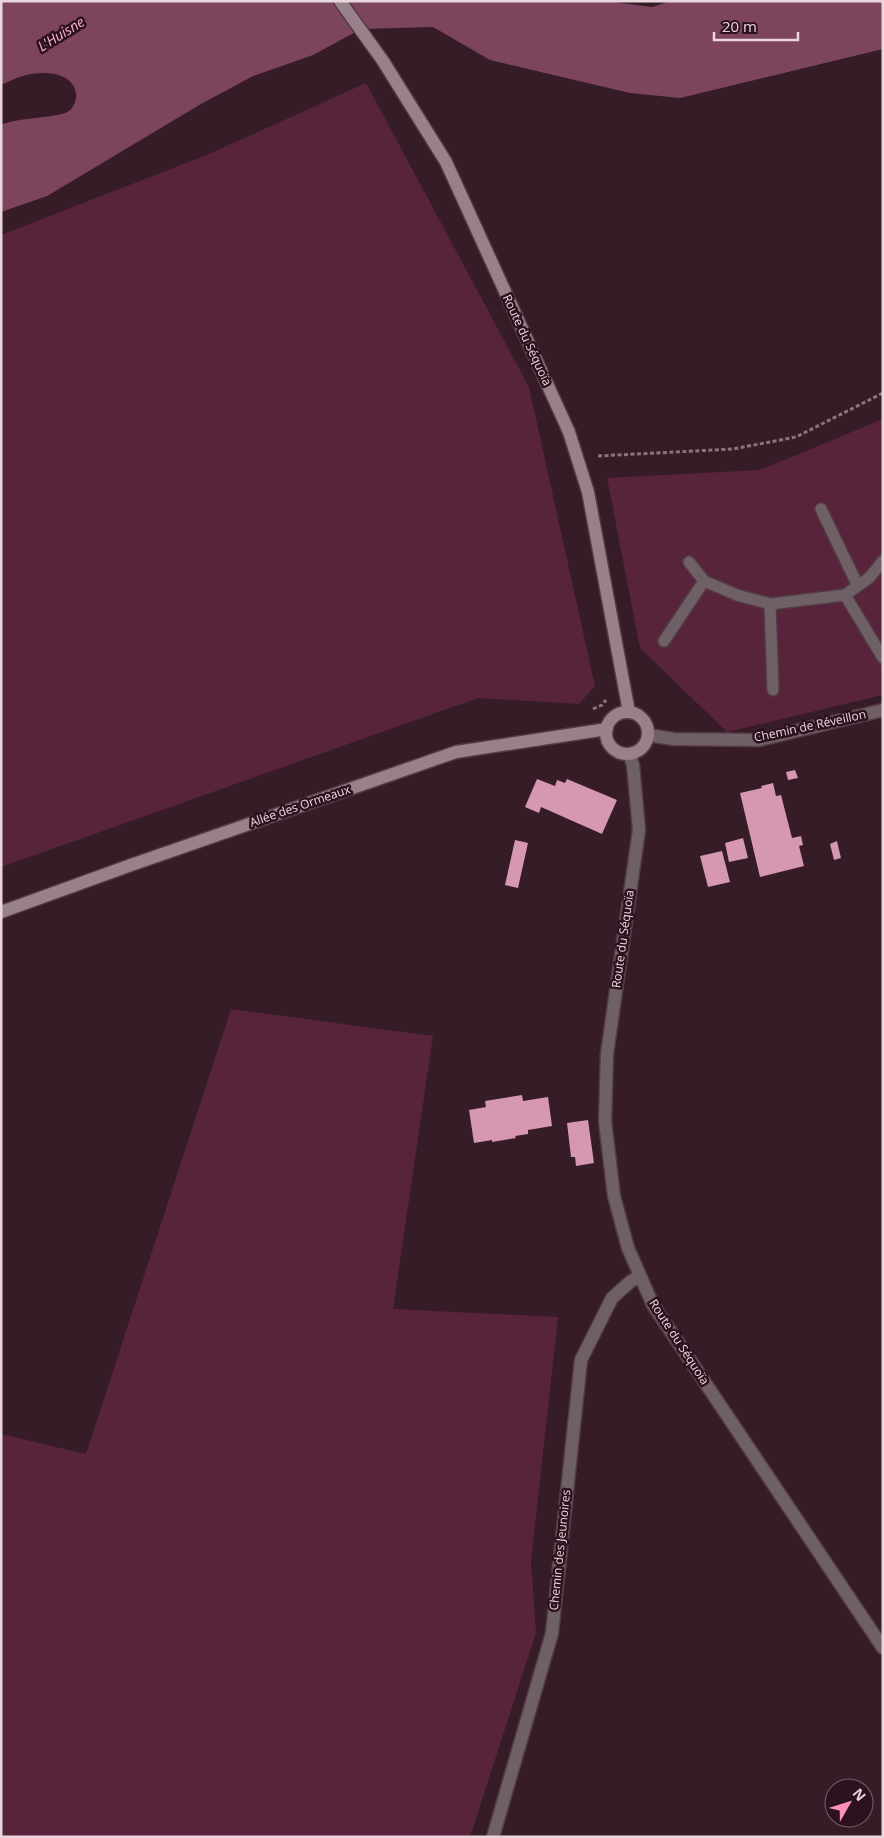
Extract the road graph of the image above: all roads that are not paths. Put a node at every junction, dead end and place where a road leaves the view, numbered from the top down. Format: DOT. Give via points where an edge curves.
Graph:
graph roads {
  1 [pos="340,1"];
  2 [pos="821,509"];
  3 [pos="883,561"];
  4 [pos="689,562"];
  5 [pos="704,580"];
  6 [pos="858,586"];
  7 [pos="845,595"];
  8 [pos="770,604"];
  9 [pos="664,641"];
  10 [pos="883,658"];
  11 [pos="772,690"];
  12 [pos="883,710"];
  13 [pos="629,712"];
  14 [pos="607,729"];
  15 [pos="648,735"];
  16 [pos="629,754"];
  17 [pos="1,912"];
  18 [pos="640,1276"];
  19 [pos="883,1648"];
  20 [pos="493,1837"];
  1 -- 13 [label="street, Route du Séquoïa" via="384,61 446,162 569,432 588,492"];
  2 -- 6 [label="lane"];
  3 -- 6 [label="lane"];
  4 -- 5 [label="lane"];
  5 -- 8 [label="lane" via="737,595"];
  5 -- 9 [label="lane"];
  6 -- 7 [label="lane"];
  7 -- 8 [label="lane"];
  7 -- 10 [label="lane"];
  8 -- 11 [label="lane"];
  12 -- 15 [label="street, Chemin de Réveillon" via="759,740 673,739"];
  13 -- 14 [label="street" via="615,716"];
  13 -- 15 [label="street" via="641,717 648,728"];
  14 -- 16 [label="street" via="610,744"];
  14 -- 17 [label="street, Allée des Ormeaux" via="456,752"];
  15 -- 16 [label="street" via="640,750"];
  16 -- 18 [label="street, Route du Séquoïa" via="633,765 639,830 606,1054 605,1120 614,1196 628,1248"];
  18 -- 19 [label="street, Route du Séquoïa" via="653,1305"];
  18 -- 20 [label="street, Chemin des Jeunoires" via="612,1298 581,1360 552,1633"];
}
